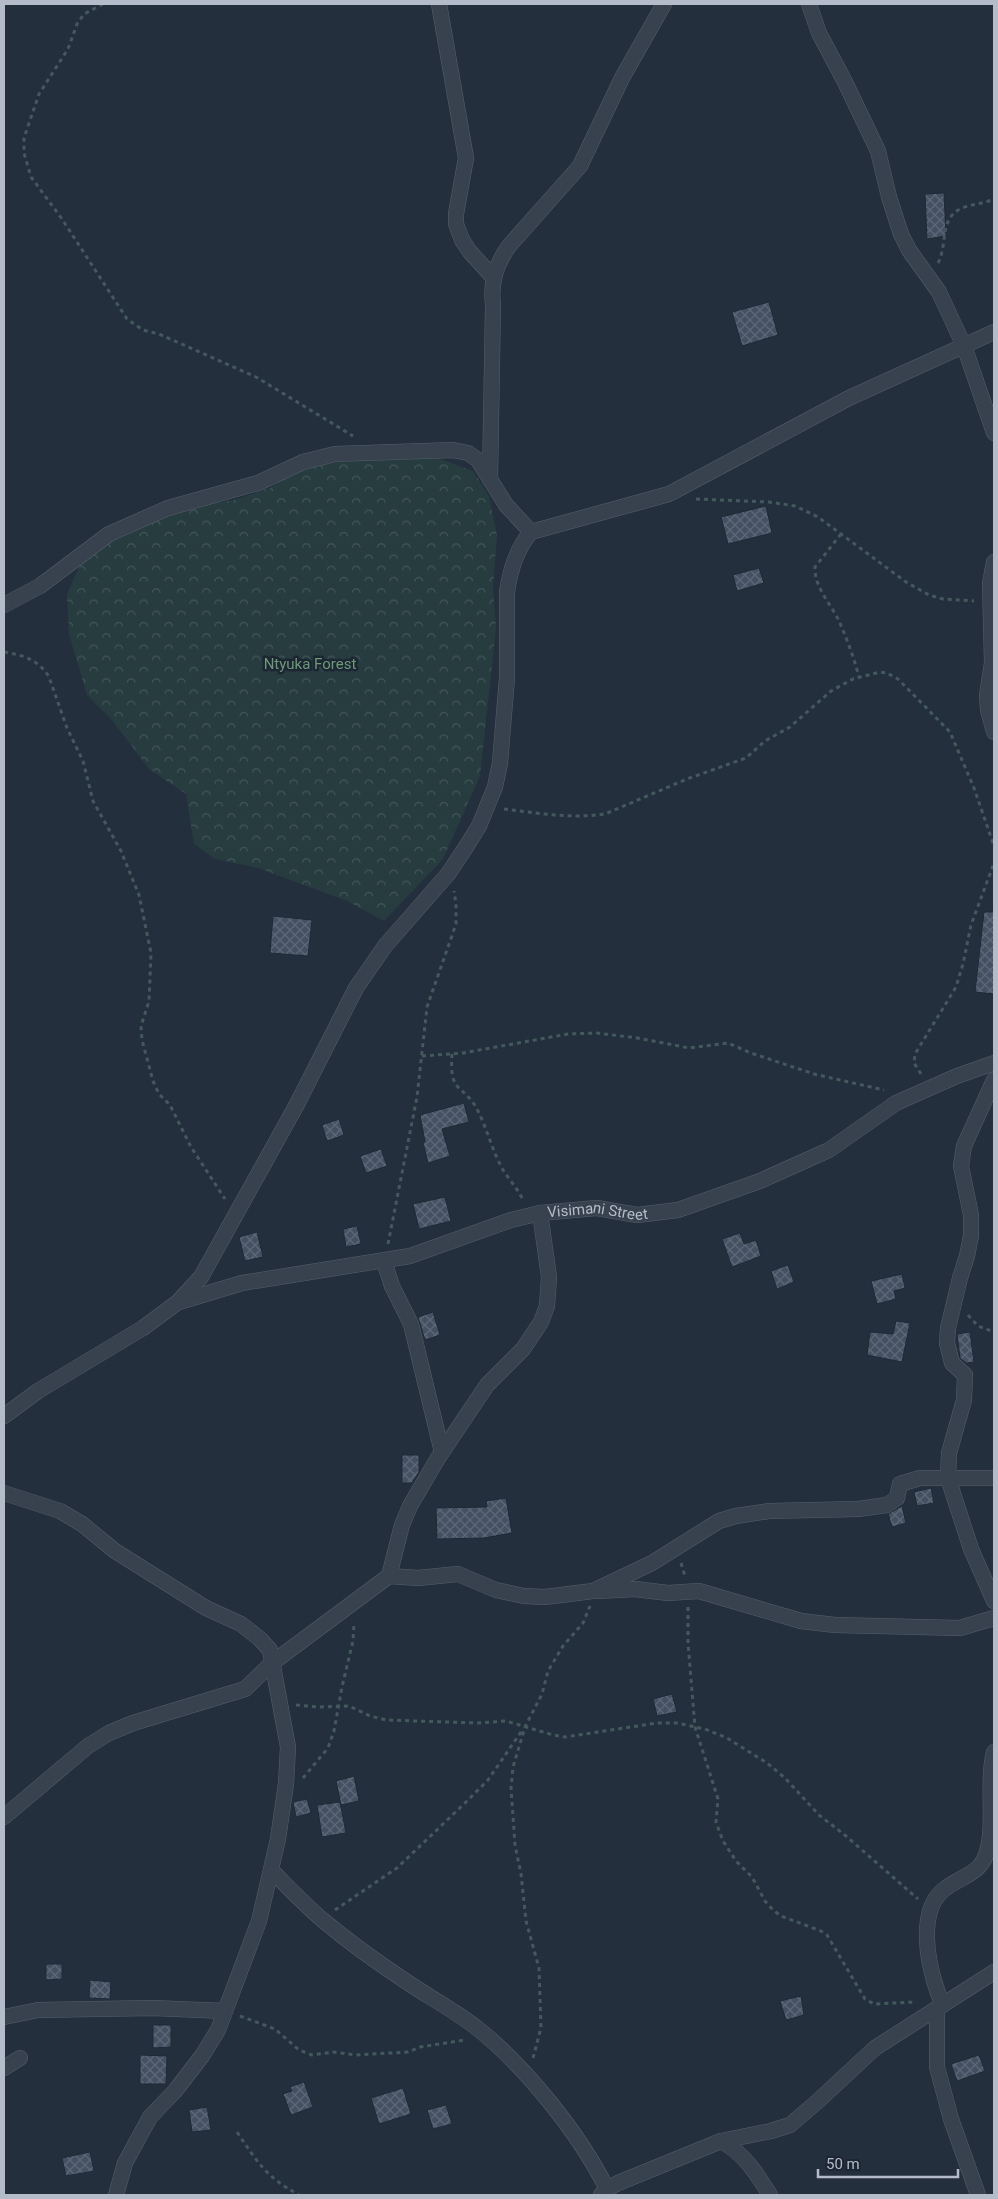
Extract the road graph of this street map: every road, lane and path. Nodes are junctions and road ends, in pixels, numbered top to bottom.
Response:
1 (104, 4) edge
2 (439, 4) edge
3 (664, 4) edge
4 (809, 4) edge
5 (994, 200) edge
6 (930, 276) junction
7 (493, 277) junction
8 (994, 332) edge
9 (964, 346) junction
10 (994, 433) edge
11 (360, 440) dead end
12 (490, 481) junction
13 (669, 494) junction
14 (530, 532) junction
15 (841, 534) junction
16 (994, 562) edge
17 (990, 601) junction
18 (4, 605) edge
19 (4, 652) edge
20 (859, 677) junction
21 (994, 732) edge
22 (487, 807) junction
23 (994, 846) edge
24 (994, 863) edge
25 (448, 874) junction
26 (452, 1054) junction
27 (422, 1056) junction
28 (994, 1063) edge
29 (994, 1080) edge
30 (934, 1086) junction
31 (911, 1096) junction
32 (535, 1214) junction
33 (234, 1215) junction
34 (384, 1261) junction
35 (956, 1293) junction
36 (178, 1302) junction
37 (994, 1332) edge
38 (4, 1416) edge
39 (442, 1452) junction
40 (948, 1478) junction
41 (994, 1478) edge
42 (4, 1494) edge
43 (678, 1548) junction
44 (389, 1576) junction
45 (688, 1591) junction
46 (593, 1592) junction
47 (994, 1596) edge
48 (355, 1600) junction
49 (994, 1618) edge
50 (272, 1663) junction
51 (278, 1700) junction
52 (339, 1705) junction
53 (525, 1727) junction
54 (695, 1727) junction
55 (994, 1752) edge
56 (286, 1784) junction
57 (4, 1817) edge
58 (272, 1872) junction
59 (930, 1909) junction
60 (324, 1921) junction
61 (994, 1972) edge
62 (940, 2005) junction
63 (225, 2011) junction
64 (4, 2017) edge
65 (486, 2036) junction
66 (20, 2058) dead end
67 (4, 2068) edge
68 (529, 2078) junction
69 (237, 2132) dead end
70 (721, 2141) junction
71 (604, 2192) edge
72 (116, 2195) edge
73 (299, 2195) edge
74 (770, 2195) edge
75 (978, 2195) edge

1 - 11 path
2 - 7 street
3 - 7 street
4 - 6 street
5 - 6 path
6 - 9 street
7 - 12 street
8 - 9 street
9 - 10 street
9 - 13 street
12 - 14 street
12 - 18 street
13 - 14 street
13 - 15 path
14 - 22 street
15 - 17 path
15 - 20 path
16 - 17 street
17 - 21 street
19 - 33 path
20 - 22 path
20 - 23 path
22 - 25 street
24 - 30 path
25 - 27 path
25 - 33 street
26 - 27 path
26 - 31 path
26 - 32 path
27 - 34 path
28 - 30 street, Visimani Street
29 - 35 street
30 - 31 street, Visimani Street
31 - 32 street, Visimani Street
32 - 34 street, Visimani Street
32 - 39 street
33 - 36 street
34 - 36 street, Visimani Street
34 - 39 street
35 - 37 path
35 - 40 street
36 - 38 street
39 - 44 street
40 - 41 street
40 - 43 street
40 - 47 street
42 - 50 street
43 - 45 path
43 - 46 street
44 - 46 street
44 - 48 street
45 - 46 street
45 - 49 street
45 - 54 path
46 - 53 path
48 - 50 street
48 - 52 path
50 - 51 street
50 - 57 street
51 - 52 path
51 - 56 street
52 - 53 path
52 - 56 path
53 - 54 path
53 - 60 path
53 - 68 path
54 - 59 path
54 - 62 path
55 - 59 street
56 - 58 street
58 - 60 street
58 - 63 street
59 - 62 street
60 - 65 street
61 - 62 street
62 - 70 street
62 - 75 street
63 - 64 street
63 - 65 path
63 - 72 street
65 - 68 street
66 - 67 street
68 - 71 street
69 - 73 path
70 - 71 street
70 - 74 street

